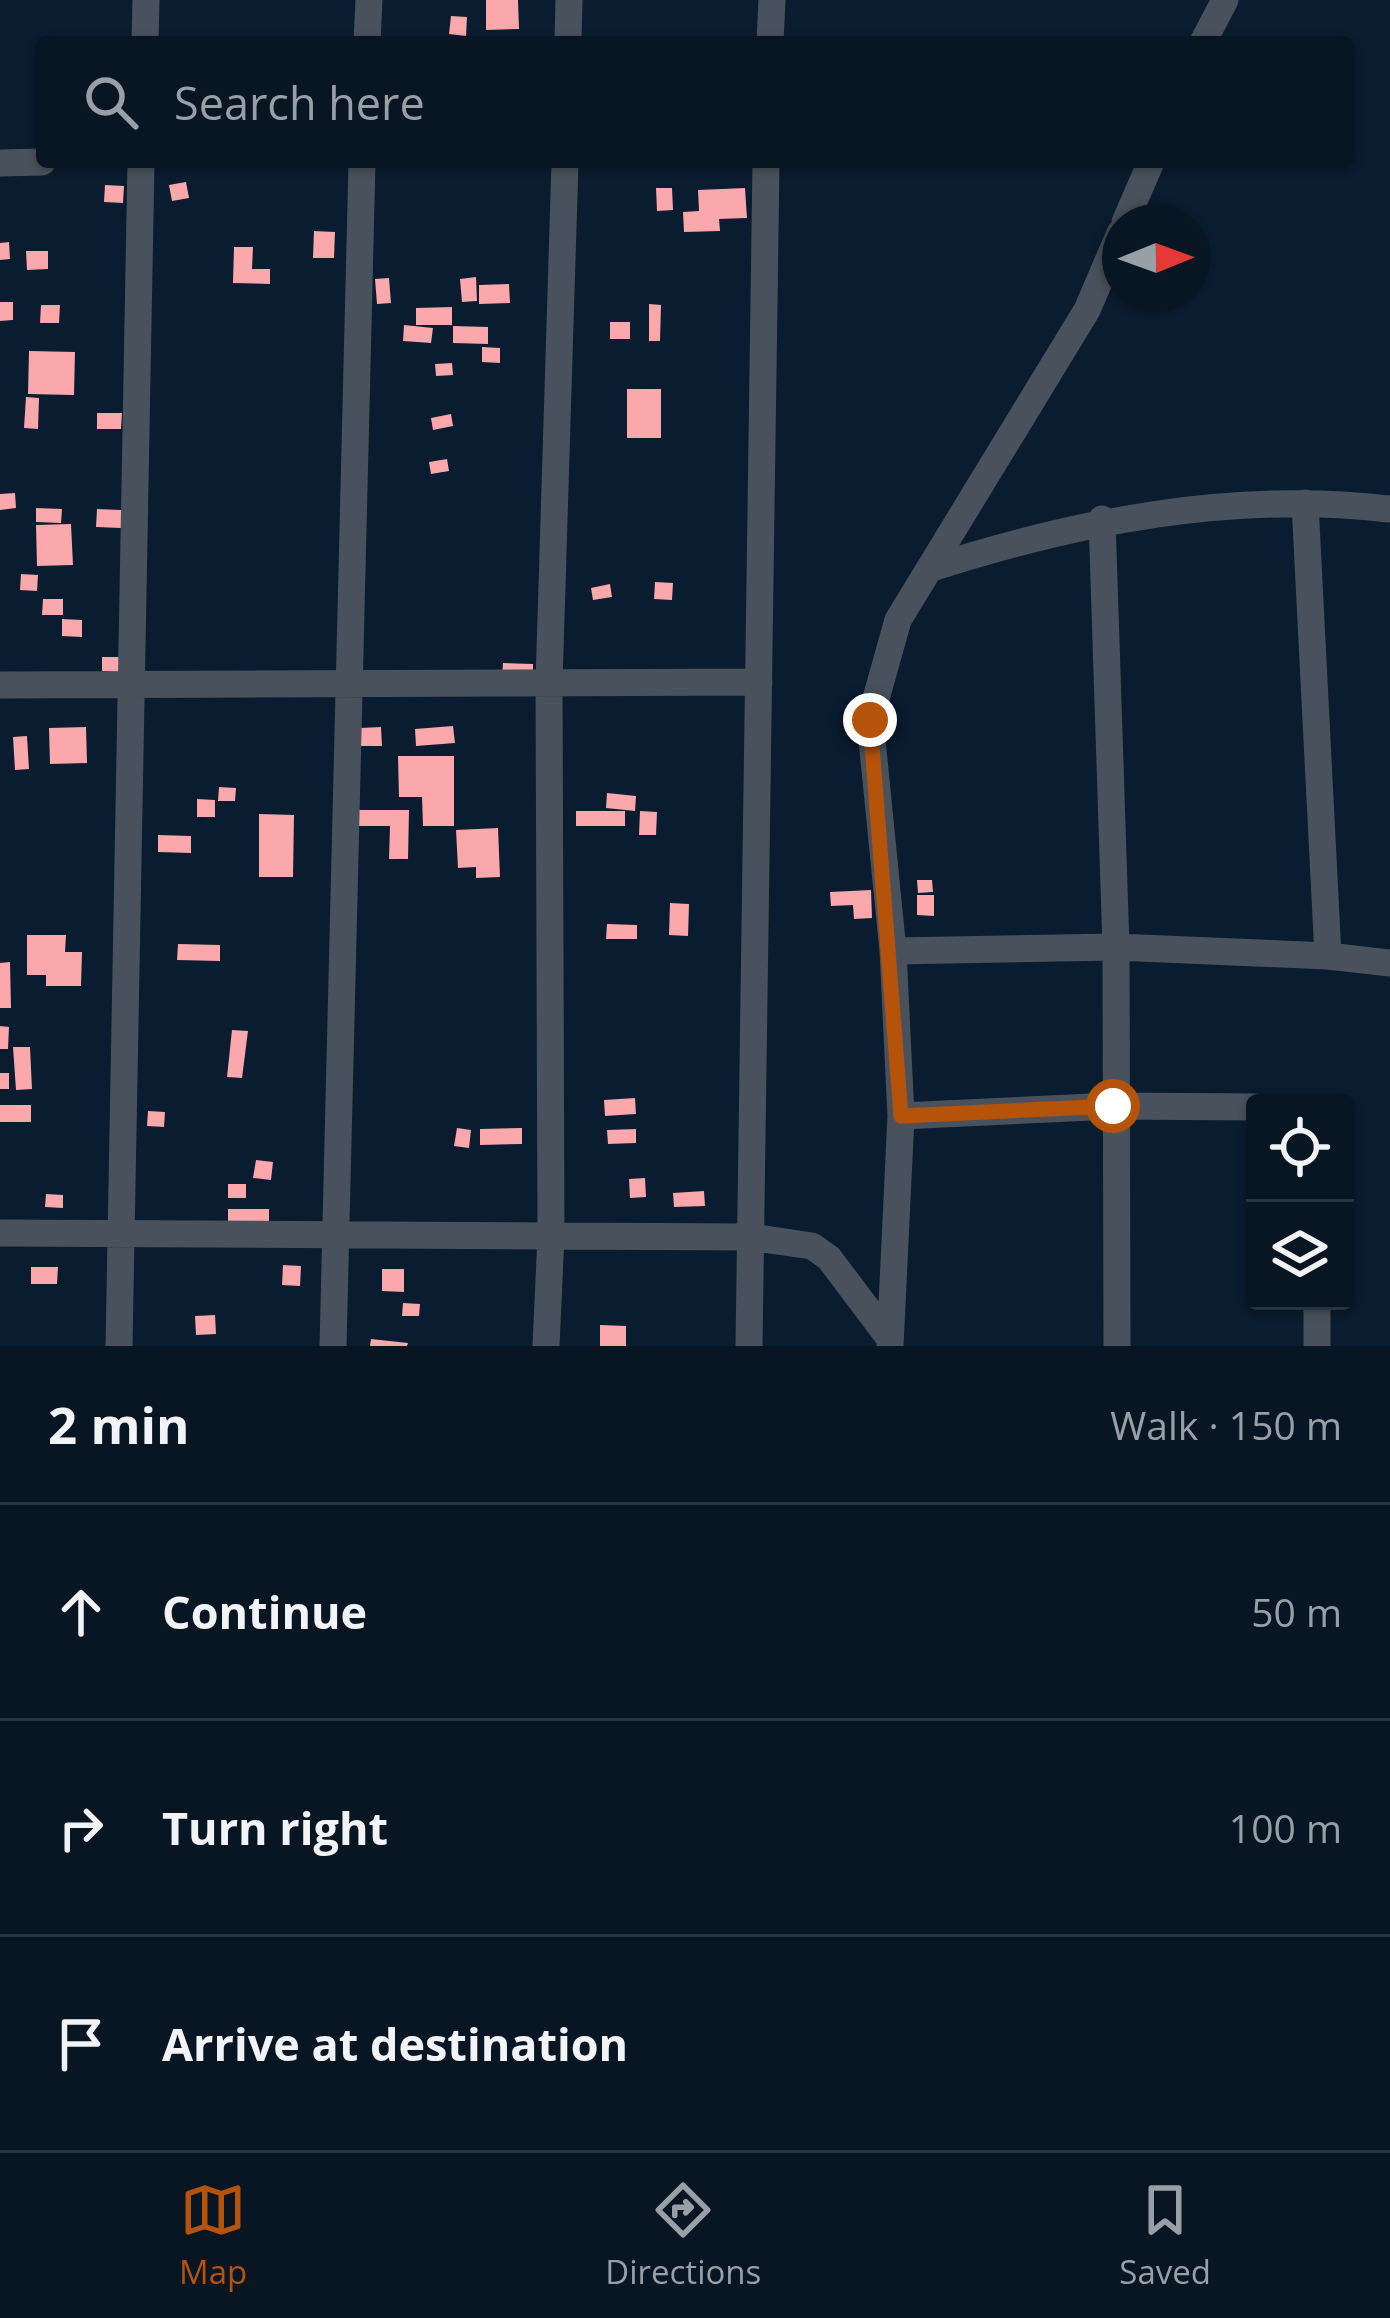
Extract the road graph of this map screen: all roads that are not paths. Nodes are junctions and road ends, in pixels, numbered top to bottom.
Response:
1 (146, 0) edge
2 (369, 0) edge
3 (569, 0) edge
4 (772, 0) edge
5 (1225, 0) edge
6 (145, 36) edge
7 (367, 36) edge
8 (568, 36) edge
9 (770, 36) edge
10 (1206, 36) edge
11 (36, 162) edge
12 (0, 163) edge
13 (141, 168) edge
14 (362, 168) edge
15 (565, 168) edge
16 (766, 168) edge
17 (1148, 168) edge
18 (1133, 204) edge
19 (1102, 275) edge
20 (1305, 503) junction
21 (1390, 509) edge
22 (1102, 519) junction
23 (929, 568) junction
24 (759, 682) junction
25 (128, 683) junction
26 (350, 683) junction
27 (549, 683) junction
28 (0, 685) edge
29 (1116, 947) junction
30 (892, 951) junction
31 (1328, 956) junction
32 (1390, 963) edge
33 (1113, 1106) junction
34 (1246, 1107) edge
35 (901, 1116) junction
36 (0, 1234) edge
37 (122, 1234) junction
38 (336, 1235) junction
39 (550, 1236) junction
40 (750, 1237) junction
41 (1317, 1310) edge
42 (890, 1343) edge
43 (119, 1346) edge
44 (333, 1346) edge
45 (546, 1346) edge
46 (749, 1346) edge
47 (1117, 1346) edge
48 (1317, 1346) edge

1 - 6 street
2 - 7 street
3 - 8 street
4 - 9 street
5 - 10 street
11 - 12 street
13 - 25 street
14 - 26 street
15 - 27 street
16 - 24 street
17 - 18 street
19 - 23 street
20 - 21 street
20 - 22 street
20 - 31 street
22 - 23 street
22 - 29 street
23 - 30 street
24 - 27 street
24 - 40 street
25 - 26 street
25 - 28 street
25 - 37 street
26 - 27 street
26 - 38 street
27 - 39 street
29 - 30 street
29 - 31 street
29 - 33 street
30 - 35 street
31 - 32 street
33 - 34 street
33 - 35 street
33 - 47 street
35 - 42 street
36 - 37 street
37 - 38 street
37 - 43 street
38 - 39 street
38 - 44 street
39 - 40 street
39 - 45 street
40 - 42 street
40 - 46 street
41 - 48 street

